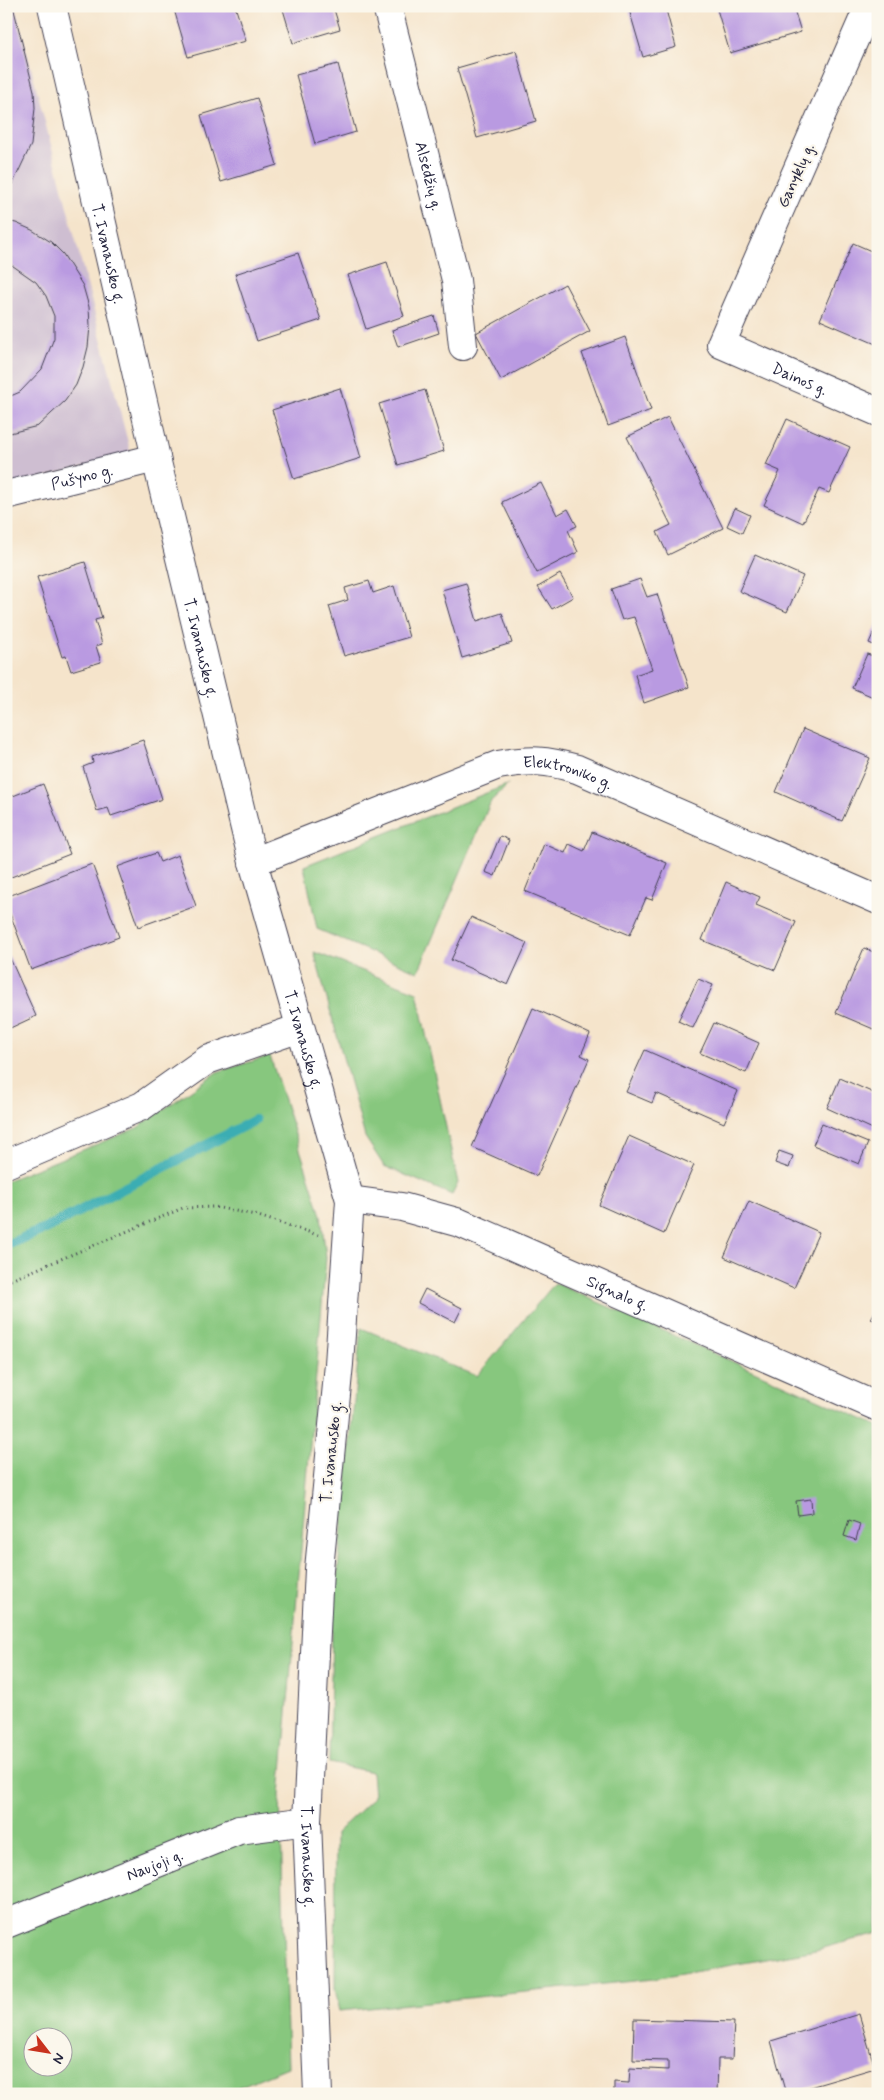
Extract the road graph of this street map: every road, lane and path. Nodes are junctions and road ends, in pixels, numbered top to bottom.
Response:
1 (52, 6) edge
2 (387, 6) edge
3 (869, 6) edge
4 (721, 344) joint
5 (463, 346) dead end
6 (878, 412) edge
7 (156, 458) junction
8 (6, 495) edge
9 (253, 862) junction
10 (878, 900) edge
11 (300, 1028) junction
12 (6, 1164) edge
13 (350, 1200) junction
14 (348, 1242) junction
15 (6, 1282) edge
16 (878, 1407) edge
17 (307, 1821) junction
18 (6, 1924) edge
19 (318, 2094) edge

1 - 7 street, T. Ivanausko g.
2 - 5 street, Alsėdžių g.
3 - 4 street, Ganyklų g.
4 - 6 street, Dainos g.
7 - 8 street, Pušyno g.
7 - 9 street, T. Ivanausko g.
9 - 10 street, Elektroniko g.
9 - 11 street, T. Ivanausko g.
11 - 12 street
11 - 13 street, T. Ivanausko g.
13 - 14 street, T. Ivanausko g.
13 - 16 street, Signalo g.
14 - 15 path
14 - 17 street, T. Ivanausko g.
17 - 18 street, Naujoji g.
17 - 19 street, T. Ivanausko g.

